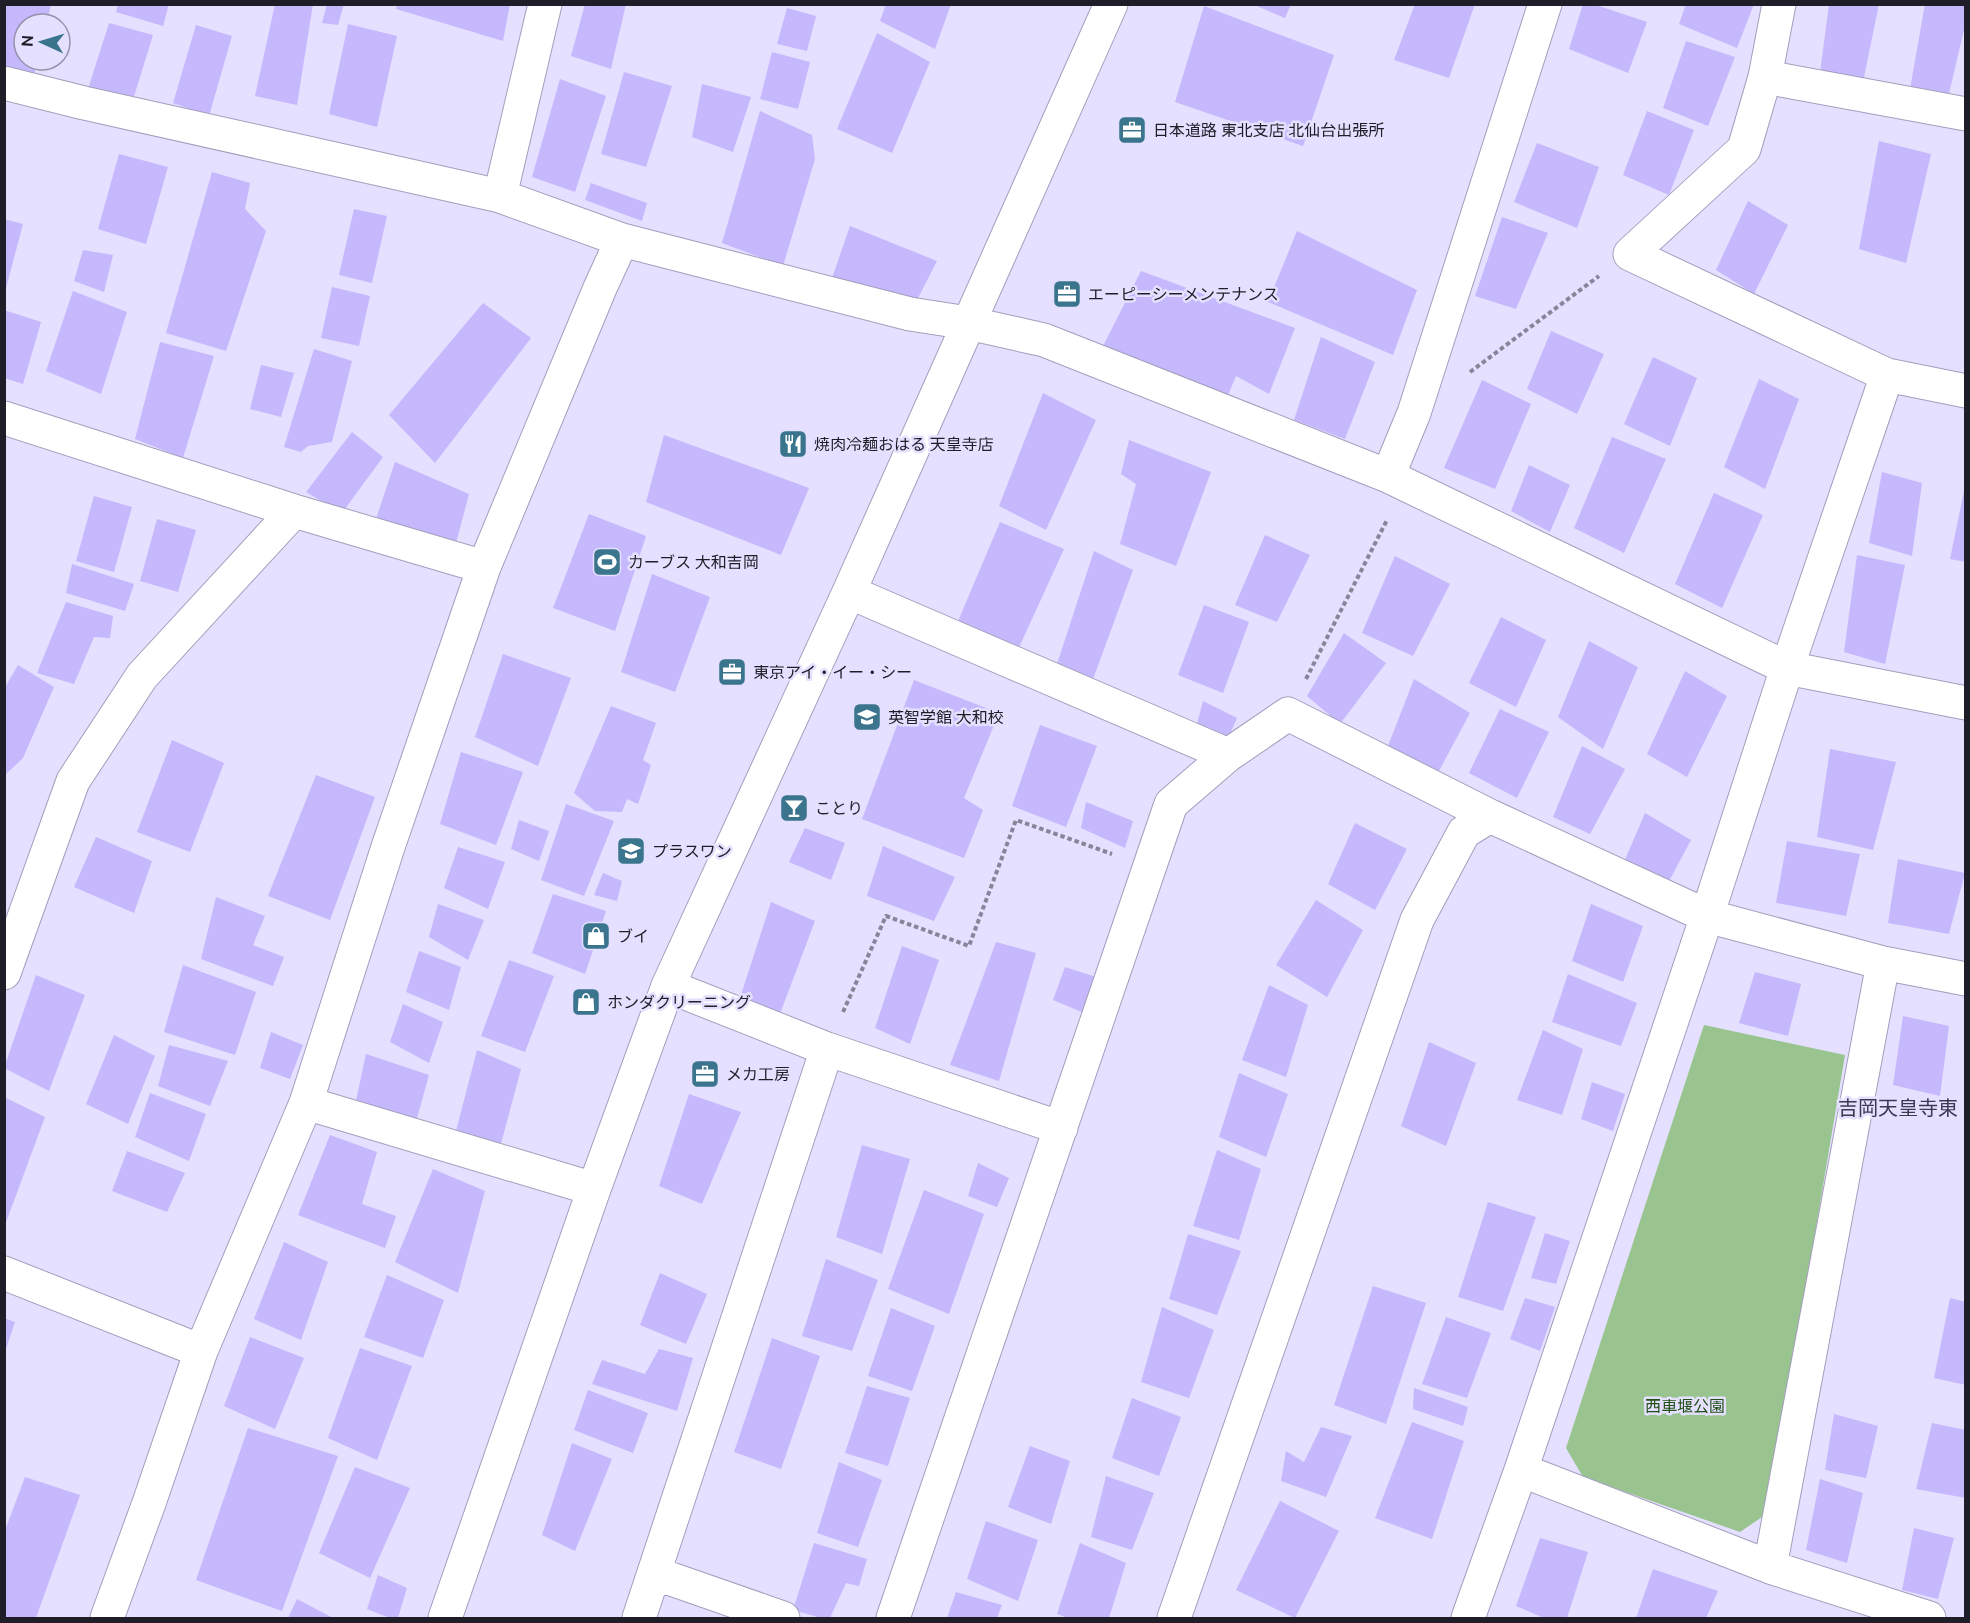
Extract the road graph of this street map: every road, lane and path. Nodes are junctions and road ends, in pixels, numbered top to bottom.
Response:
1 (544, 4) edge
2 (1111, 4) edge
3 (1545, 4) edge
4 (1779, 4) edge
5 (1765, 76) junction
6 (4, 83) edge
7 (1965, 114) edge
8 (500, 195) junction
9 (622, 240) junction
10 (1630, 254) junction
11 (968, 323) junction
12 (1887, 375) junction
13 (1965, 391) edge
14 (1414, 413) junction
15 (4, 418) edge
16 (1388, 476) junction
17 (294, 511) junction
18 (484, 567) junction
19 (849, 592) junction
20 (1786, 668) junction
21 (1965, 703) edge
22 (1287, 714) junction
23 (1228, 755) junction
24 (1490, 816) junction
25 (1149, 867) junction
26 (1707, 916) junction
27 (1883, 963) junction
28 (4, 973) edge
29 (1965, 979) edge
30 (668, 986) junction
31 (827, 1049) junction
32 (306, 1103) junction
33 (1061, 1128) junction
34 (594, 1189) junction
35 (4, 1273) edge
36 (201, 1351) junction
37 (1521, 1470) junction
38 (1770, 1567) junction
39 (654, 1573) junction
40 (107, 1618) edge
41 (445, 1618) edge
42 (639, 1618) edge
43 (783, 1618) edge
44 (893, 1618) edge
45 (1174, 1618) edge
46 (1468, 1618) edge
47 (1929, 1618) edge

1 - 8 street
2 - 11 street
3 - 14 street
4 - 5 street
5 - 7 street
5 - 10 street
6 - 8 street
8 - 9 street
9 - 11 street
9 - 18 street
10 - 12 street
10 - 14 path
11 - 16 street
11 - 19 street
12 - 13 street
12 - 20 street
14 - 16 street
15 - 17 street
16 - 20 street
16 - 22 path
17 - 18 street
17 - 28 street
18 - 32 street
19 - 23 street
19 - 30 street
20 - 21 street
20 - 26 street
22 - 23 street
22 - 24 street
23 - 25 street
24 - 26 street
24 - 45 street
25 - 31 path
25 - 33 street
26 - 27 street
26 - 37 street
27 - 29 street
27 - 38 street
30 - 31 street
30 - 34 street
31 - 33 street
31 - 39 street
32 - 34 street
32 - 36 street
33 - 44 street
34 - 41 street
35 - 36 street
36 - 40 street
37 - 38 street
37 - 46 street
38 - 47 street
39 - 42 street
39 - 43 street

